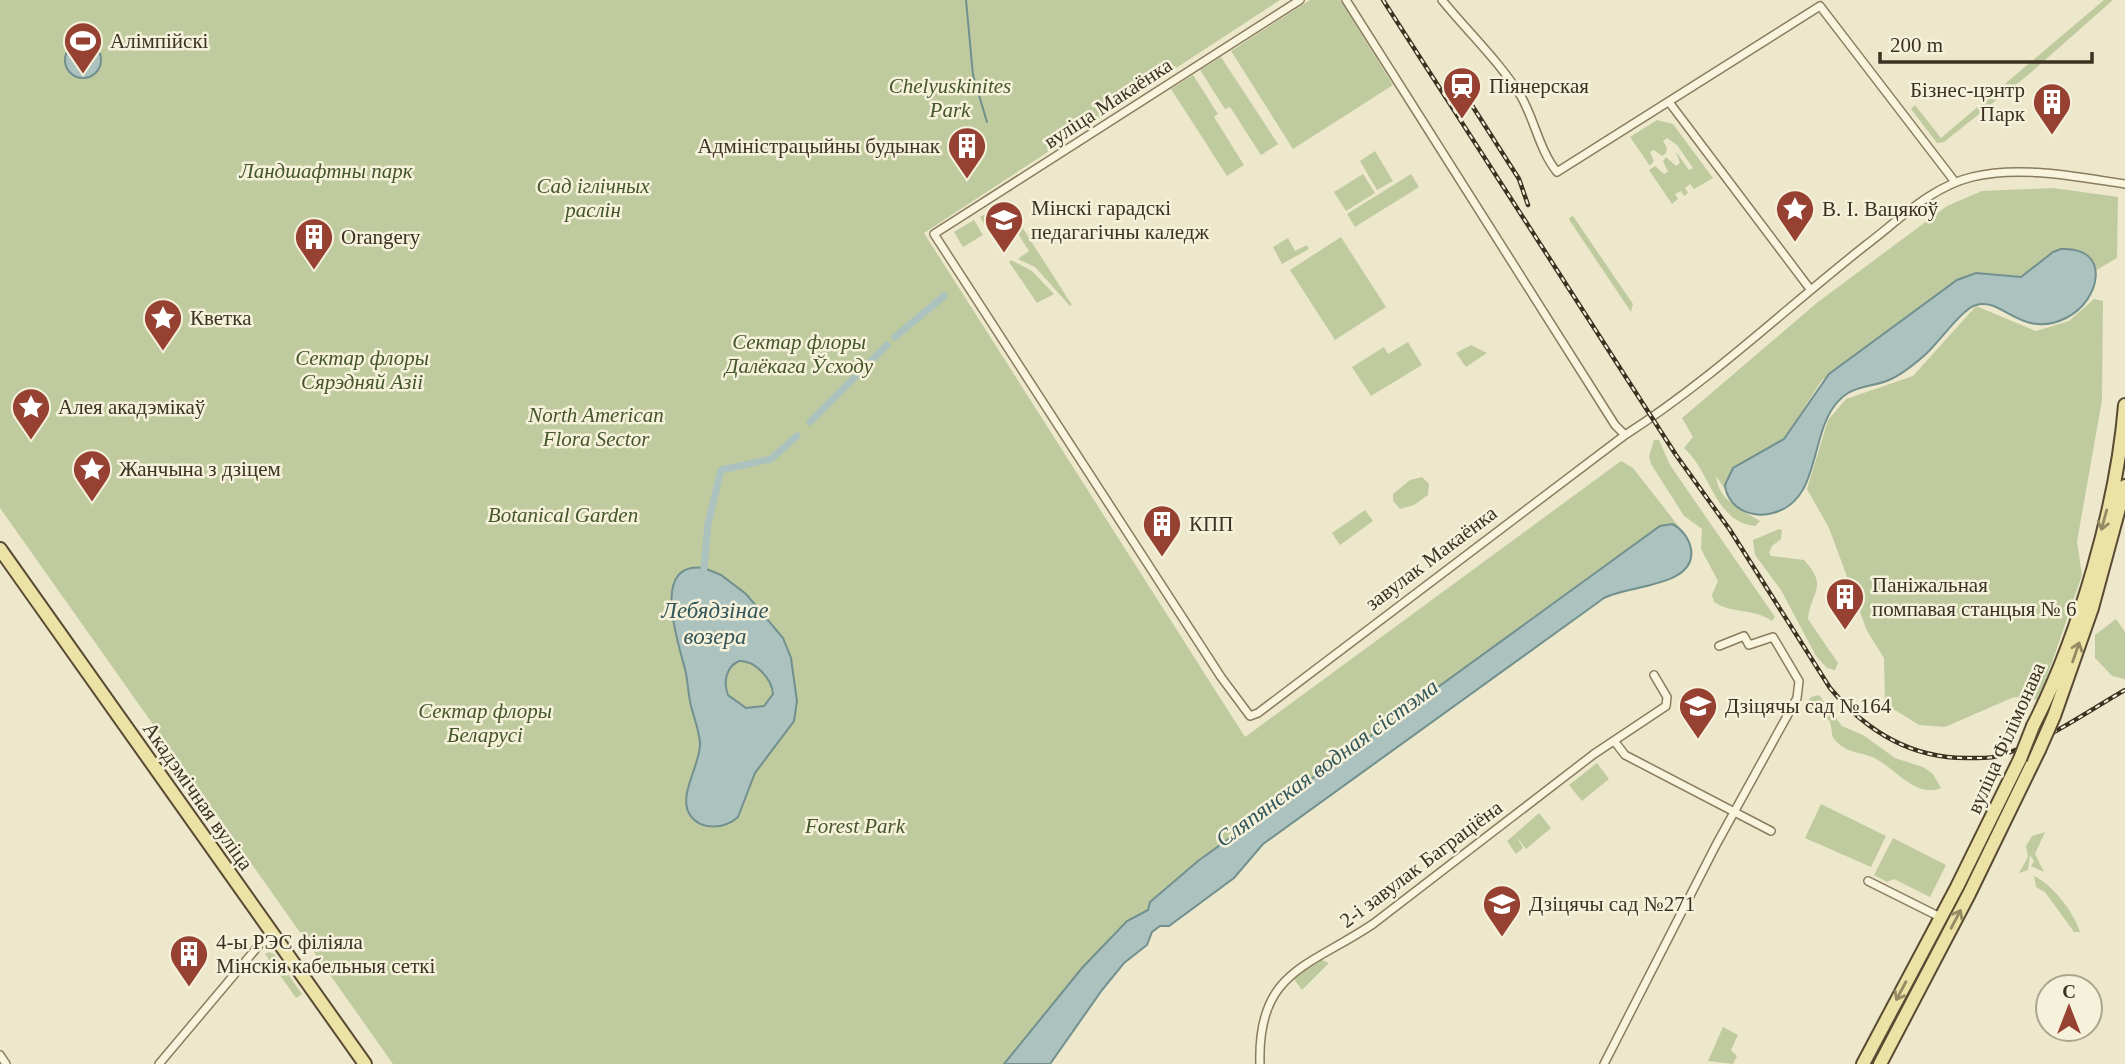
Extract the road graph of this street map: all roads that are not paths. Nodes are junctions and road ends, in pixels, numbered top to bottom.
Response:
1 (1300, 0) edge
2 (1346, 0) edge
3 (1442, 0) edge
4 (1669, 102) junction
5 (1955, 182) junction
6 (2125, 184) edge
7 (934, 234) joint
8 (1810, 289) junction
9 (2125, 405) edge
10 (1625, 435) junction
11 (2125, 486) edge
12 (0, 549) edge
13 (1718, 646) dead end
14 (1654, 675) dead end
15 (1615, 743) junction
16 (1734, 812) junction
17 (1771, 831) dead end
18 (1868, 881) dead end
19 (1957, 887) junction
20 (1969, 894) junction
21 (1940, 917) junction
22 (272, 934) junction
23 (0, 1055) edge
24 (6, 1064) edge
25 (159, 1064) edge
26 (365, 1064) edge
27 (1260, 1064) edge
28 (1604, 1064) edge
29 (1863, 1064) edge
30 (1880, 1064) edge

1 - 7 street, вуліца Макаёнка
2 - 10 street
3 - 4 street
4 - 5 street
4 - 8 street
5 - 6 street, завулак Макаёнка
5 - 8 street, завулак Макаёнка
7 - 10 street, завулак Макаёнка
8 - 10 street, завулак Макаёнка
9 -> 19 main road, вуліца Філімонава, bridge
20 -> 11 main road, вуліца Філімонава, bridge
12 - 22 main road, Акадэмічная вуліца
13 - 16 street
14 - 15 street, 2-і завулак Баграціёна
15 - 16 street
15 - 27 street, 2-і завулак Баграціёна
16 - 17 street
16 - 28 street
18 - 21 street
19 - 20 main road
19 - 21 main road, вуліца Філімонава
30 -> 20 main road, вуліца Філімонава
21 -> 29 main road, вуліца Філімонава
22 - 25 street
22 - 26 main road, Акадэмічная вуліца
23 - 24 street

